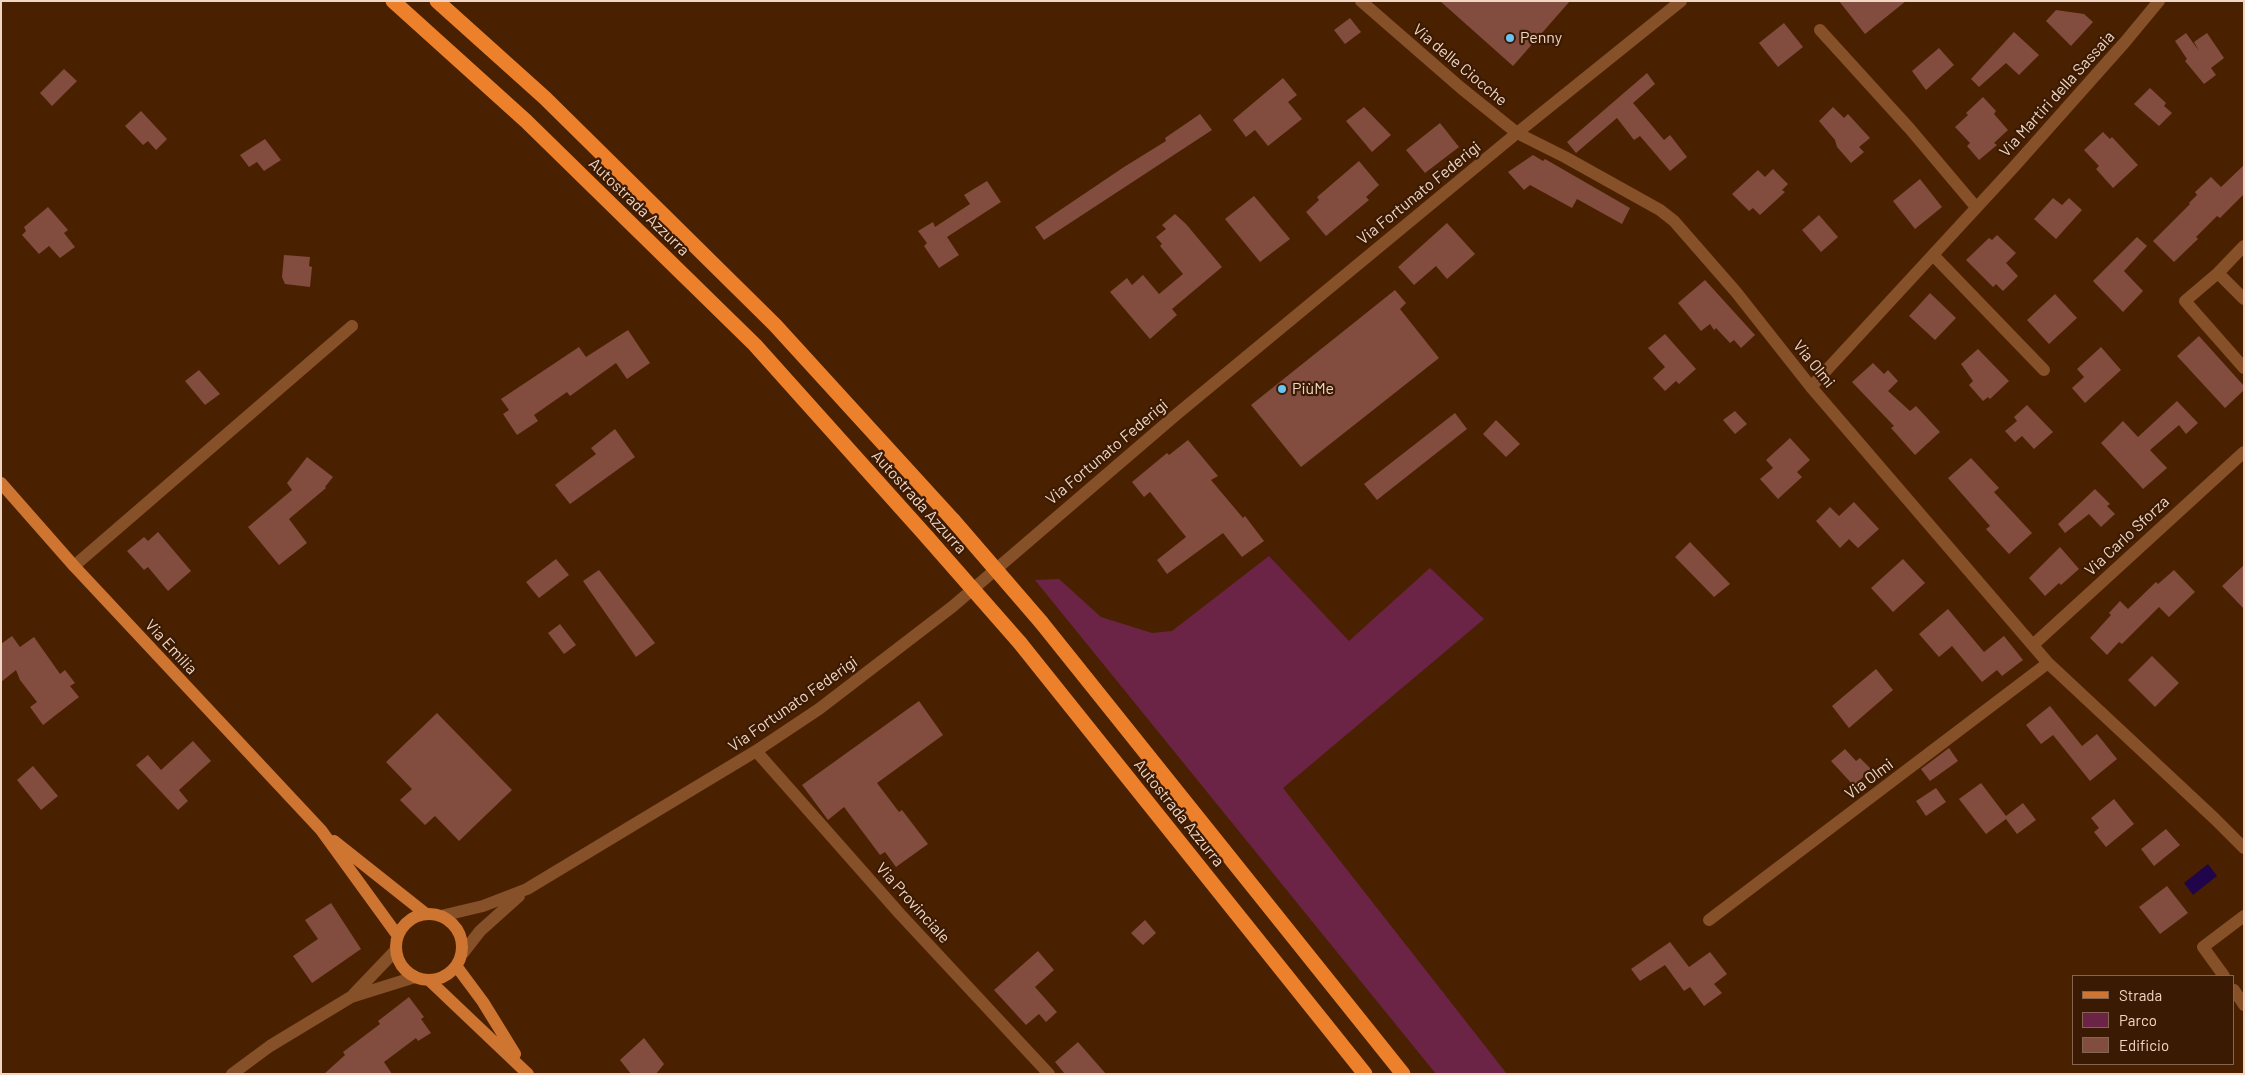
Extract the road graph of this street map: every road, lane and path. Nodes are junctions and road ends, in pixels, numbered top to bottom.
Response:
1 (393, 1) edge
2 (437, 1) edge
3 (1361, 1) edge
4 (1681, 1) edge
5 (2159, 1) edge
6 (1820, 30) dead end
7 (1517, 133) junction
8 (1975, 206) junction
9 (2244, 246) edge
10 (1933, 255) junction
11 (2218, 273) junction
12 (2244, 299) edge
13 (352, 326) dead end
14 (2244, 368) edge
15 (2044, 370) dead end
16 (1811, 387) junction
17 (2244, 452) edge
18 (1, 483) edge
19 (74, 566) junction
20 (2034, 644) junction
21 (2048, 663) junction
22 (756, 751) junction
23 (320, 830) junction
24 (2244, 848) edge
25 (527, 889) junction
26 (426, 914) junction
27 (441, 916) junction
28 (2244, 916) edge
29 (1709, 920) dead end
30 (398, 936) junction
31 (396, 950) junction
32 (463, 953) junction
33 (457, 967) junction
34 (2223, 975) edge
35 (415, 978) junction
36 (430, 981) junction
37 (2235, 991) edge
38 (351, 997) junction
39 (2244, 1004) edge
40 (526, 1072) edge
41 (232, 1074) edge
42 (1049, 1074) edge
43 (1365, 1074) edge
44 (1403, 1074) edge

1 - 43 highway, Autostrada Azzurra, bridge
2 - 44 highway, Autostrada Azzurra, bridge
3 - 7 street, Via delle Ciocche
4 - 7 street, Via Fortunato Federigi
5 - 8 street, Via Martiri della Sassaia
6 - 8 street
7 - 16 street, Via Olmi
7 - 22 street, Via Fortunato Federigi
8 - 10 street, Via Martiri della Sassaia
9 - 11 street
10 - 15 street
10 - 16 street, Via Martiri della Sassaia
11 - 12 street
11 - 14 street
13 - 19 street
16 - 20 street, Via Olmi
17 - 20 street, Via Carlo Sforza
18 - 19 main road, Via Emilia
19 - 23 main road, Via Emilia
20 - 21 street, Via Olmi
21 - 24 street, Via Olmi
21 - 29 street, Via Olmi
22 - 25 street, Via Fortunato Federigi
22 - 42 street, Via Provinciale
23 - 26 main road, Via Emilia
23 - 30 main road, Via Emilia
25 - 27 street, Via Fortunato Federigi
25 - 32 street, Via Fortunato Federigi
26 - 27 main road
26 - 30 main road
27 - 32 main road
28 - 34 street
30 - 31 main road
31 - 35 main road
31 - 38 street
32 - 33 main road
33 - 36 main road
33 - 40 main road
35 - 36 main road
35 - 38 street
36 - 40 main road
37 - 39 street
38 - 41 street

